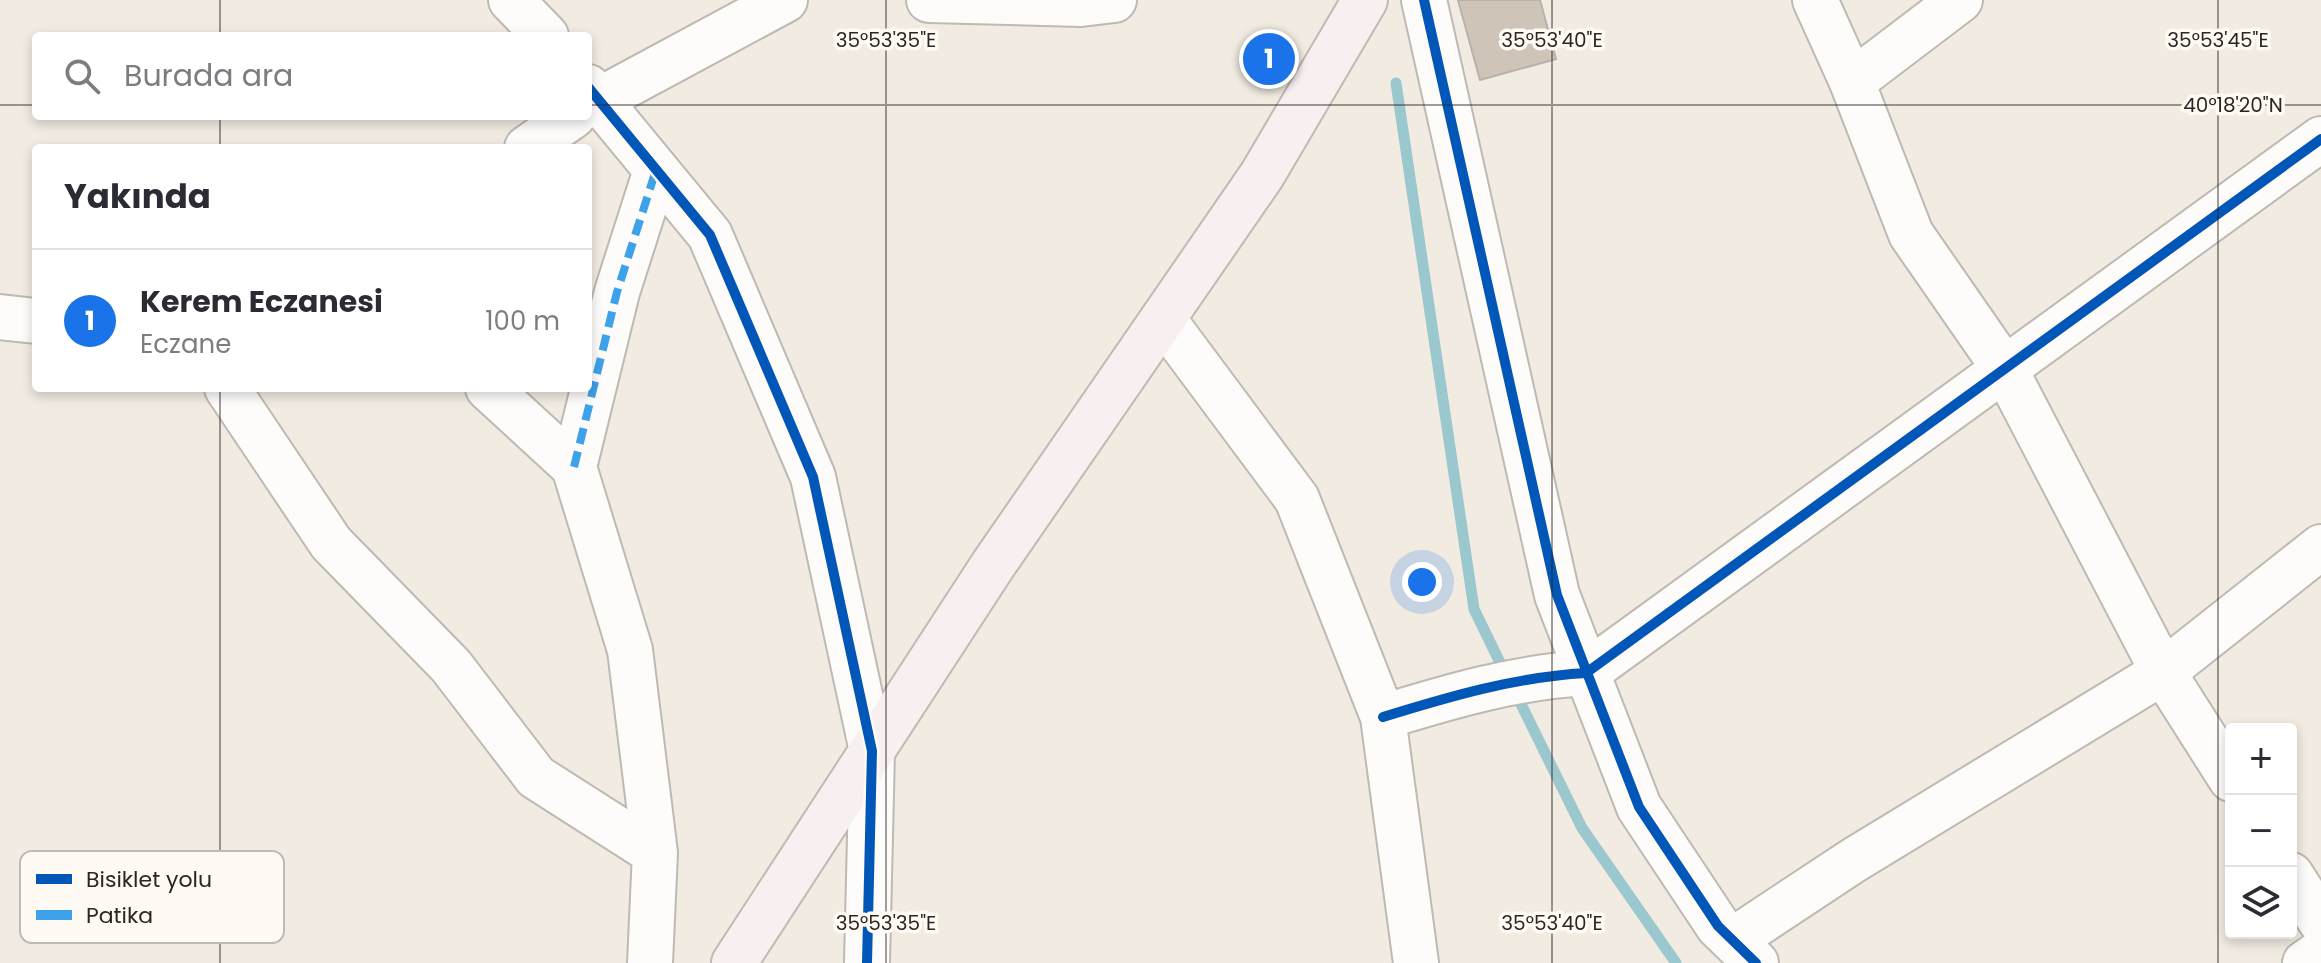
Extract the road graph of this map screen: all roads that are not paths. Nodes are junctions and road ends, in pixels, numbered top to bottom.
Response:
1 (511, 0) edge
2 (785, 0) edge
3 (929, 0) edge
4 (1114, 0) edge
5 (1365, 0) edge
6 (1424, 0) edge
7 (1815, 0) edge
8 (1960, 0) edge
9 (542, 32) edge
10 (1852, 82) junction
11 (592, 99) edge
12 (592, 107) edge
13 (564, 120) edge
14 (2321, 139) edge
15 (532, 144) edge
16 (656, 170) junction
17 (0, 317) edge
18 (1163, 319) junction
19 (32, 321) edge
20 (2006, 371) junction
21 (230, 392) edge
22 (492, 392) edge
23 (574, 467) junction
24 (2321, 547) edge
25 (2163, 672) junction
26 (1566, 674) junction
27 (1383, 717) junction
28 (872, 751) junction
29 (2225, 770) edge
30 (655, 853) junction
31 (2297, 884) edge
32 (2321, 922) edge
33 (1744, 952) edge
34 (2321, 952) edge
35 (650, 963) edge
36 (734, 963) edge
37 (867, 963) edge
38 (1416, 963) edge
39 (2305, 963) edge

1 - 9 street
2 - 11 street
3 - 4 street
5 - 18 main road
6 - 26 street
7 - 10 street
8 - 10 street
10 - 20 street
12 - 16 street
13 - 15 street
14 - 20 street
16 - 23 street
16 - 28 street
17 - 19 street
18 - 27 street
18 - 28 main road
20 - 25 street
20 - 26 street
21 - 30 street
22 - 23 street
23 - 30 street
24 - 25 street
25 - 29 street
25 - 33 street
26 - 27 street
26 - 33 street
27 - 38 street
28 - 36 main road
28 - 37 street
30 - 35 street
31 - 32 street
34 - 39 street

